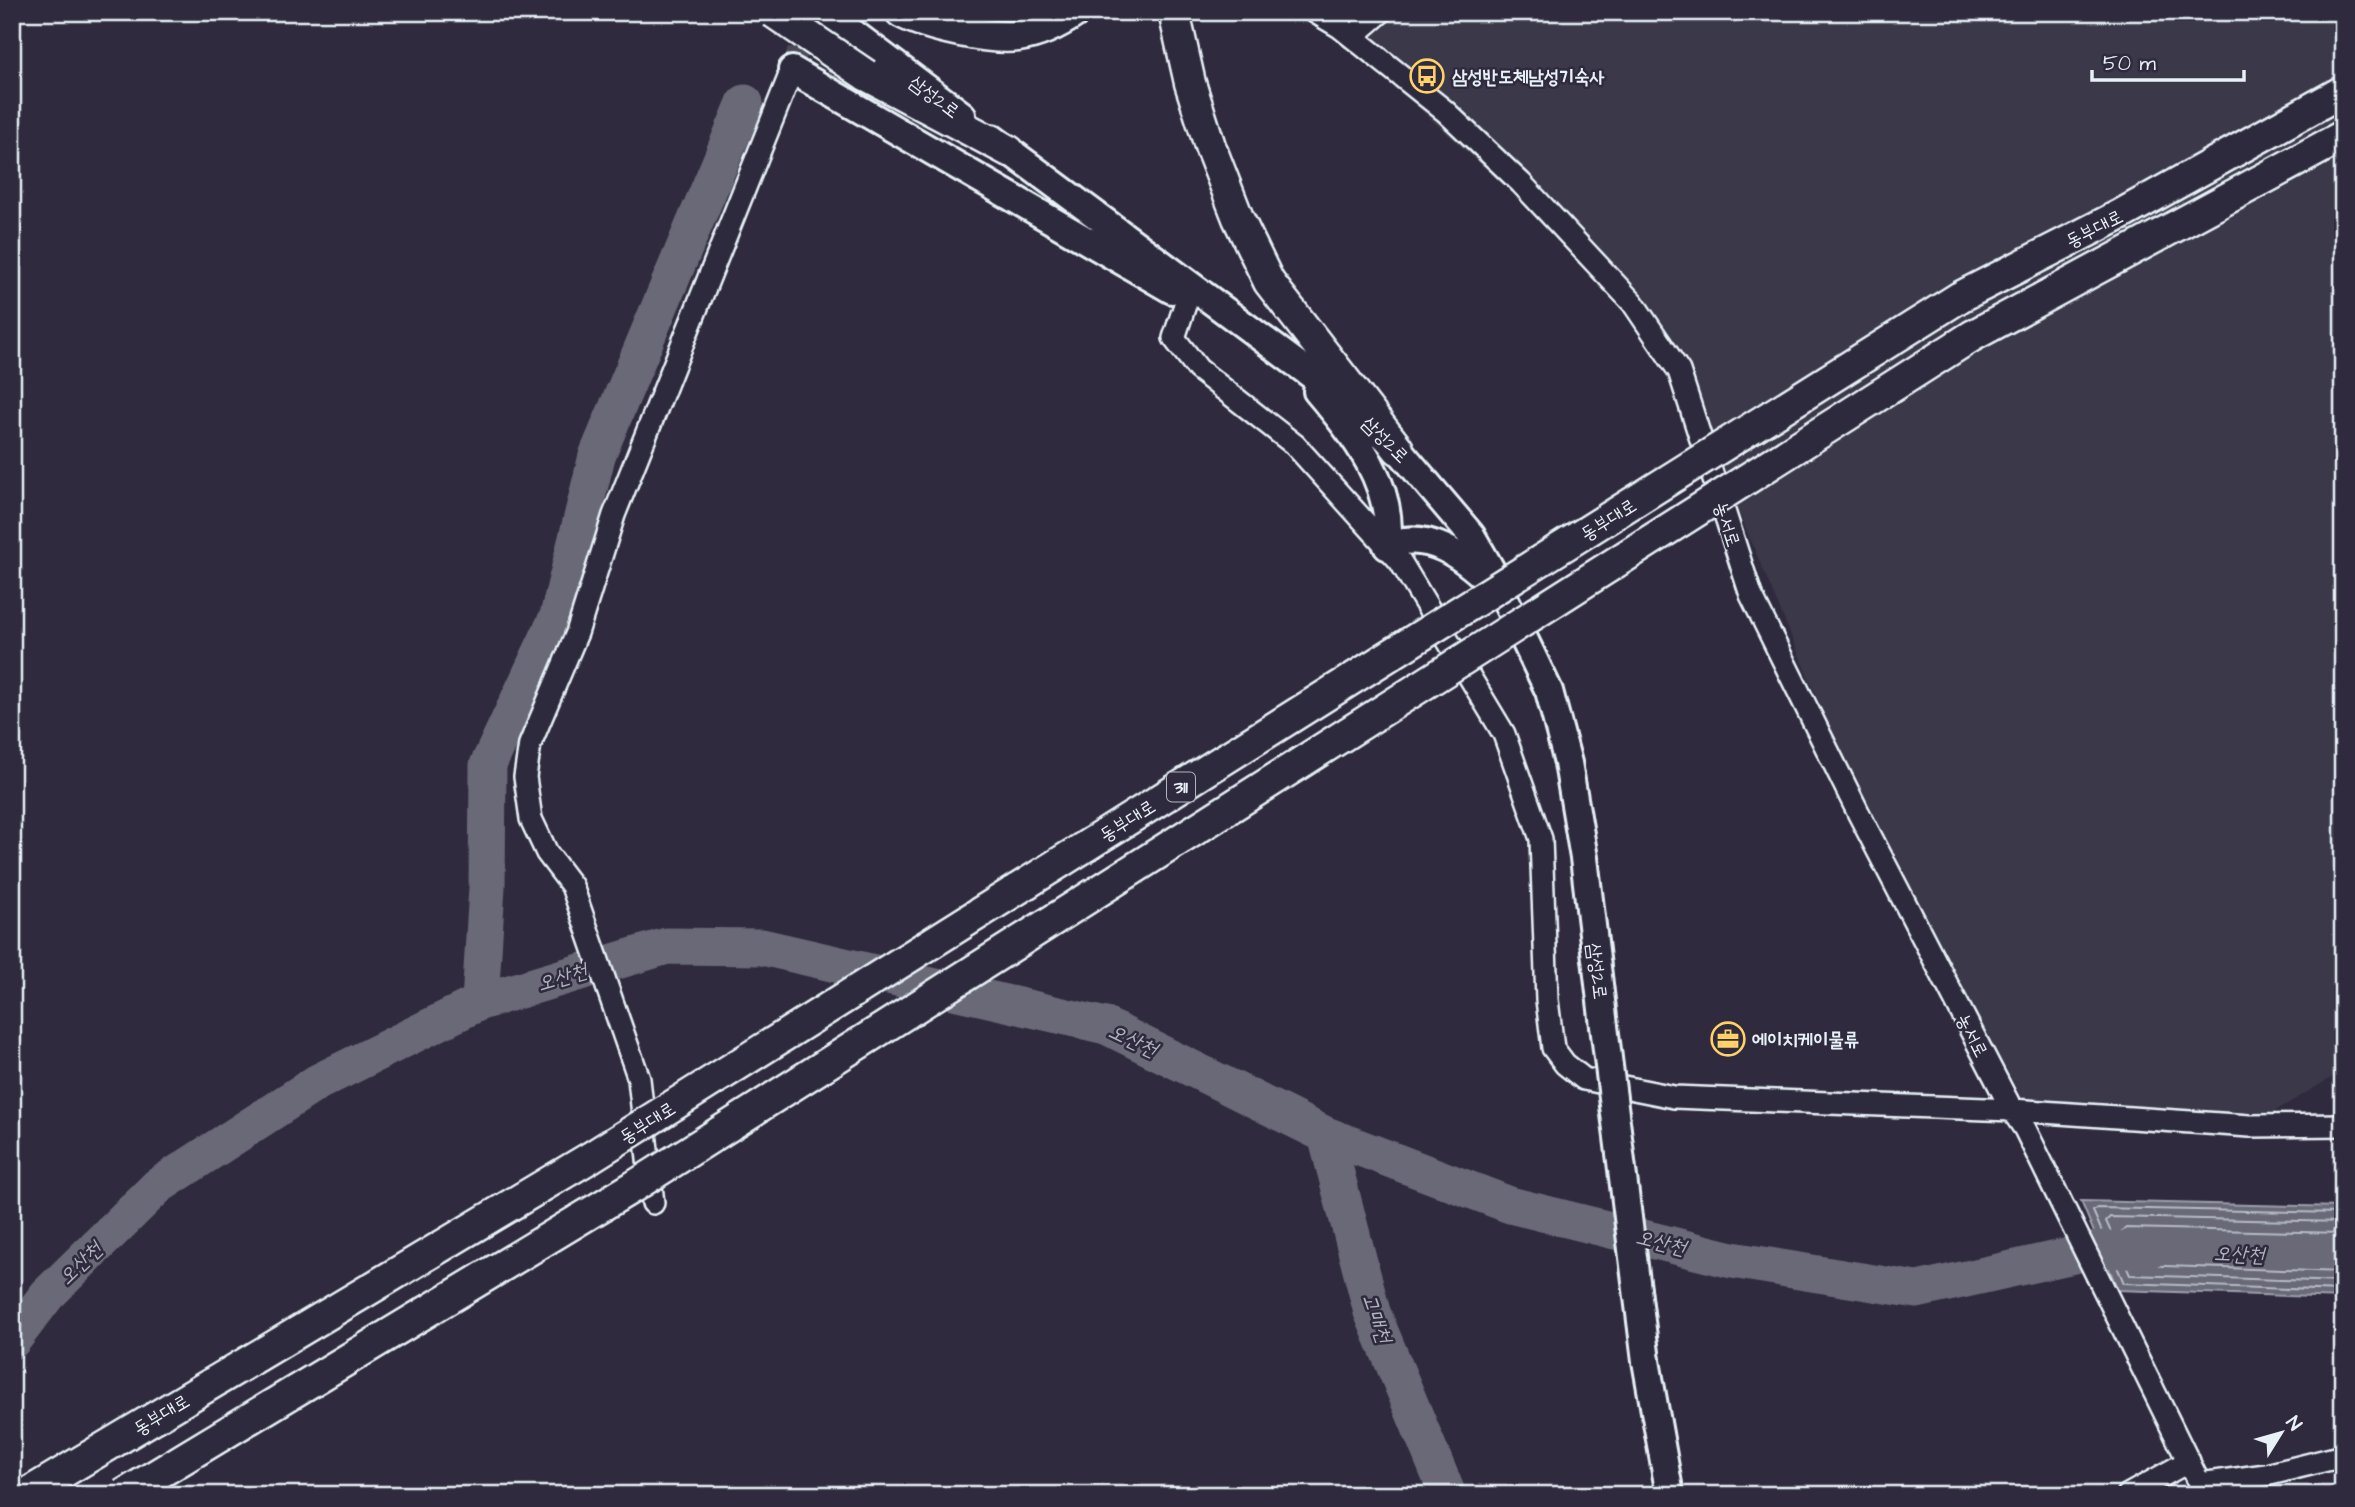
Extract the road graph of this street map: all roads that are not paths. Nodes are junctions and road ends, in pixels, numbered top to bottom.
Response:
1 (773, 12) edge
2 (825, 12) edge
3 (901, 12) edge
4 (1075, 12) edge
5 (1315, 12) edge
6 (1381, 12) edge
7 (1177, 18) edge
8 (1352, 37) junction
9 (870, 63) junction
10 (792, 70) joint
11 (2343, 90) edge
12 (2343, 136) edge
13 (1009, 151) joint
14 (1187, 299) junction
15 (1287, 357) junction
16 (1398, 449) junction
17 (1387, 546) junction
18 (1503, 595) junction
19 (2012, 1110) junction
20 (2343, 1125) edge
21 (653, 1203) dead end
22 (2343, 1456) edge
23 (2189, 1461) junction
24 (2203, 1489) edge
25 (25, 1495) edge
26 (123, 1495) edge
27 (1671, 1495) edge
28 (2128, 1495) edge

1 - 9 highway, bridge
2 - 9 main road
3 - 4 highway
5 - 8 street, 농서로
6 - 8 street
7 - 16 highway
8 - 19 street, 농서로
9 - 13 highway
10 - 14 main road
10 - 21 street
11 - 25 highway, 동부대로 / 311, bridge
12 - 26 highway, 동부대로 / 311, bridge
13 - 15 main road, 삼성2로
14 - 15 main road
14 - 17 street
15 - 16 main road, 삼성2로
15 - 17 main road
16 - 18 main road, 삼성2로
17 - 18 main road
17 - 19 street
18 - 27 main road, 삼성2로, bridge
19 - 20 street
19 - 23 street, 농서로
22 - 24 street
23 - 24 street
23 - 28 street

